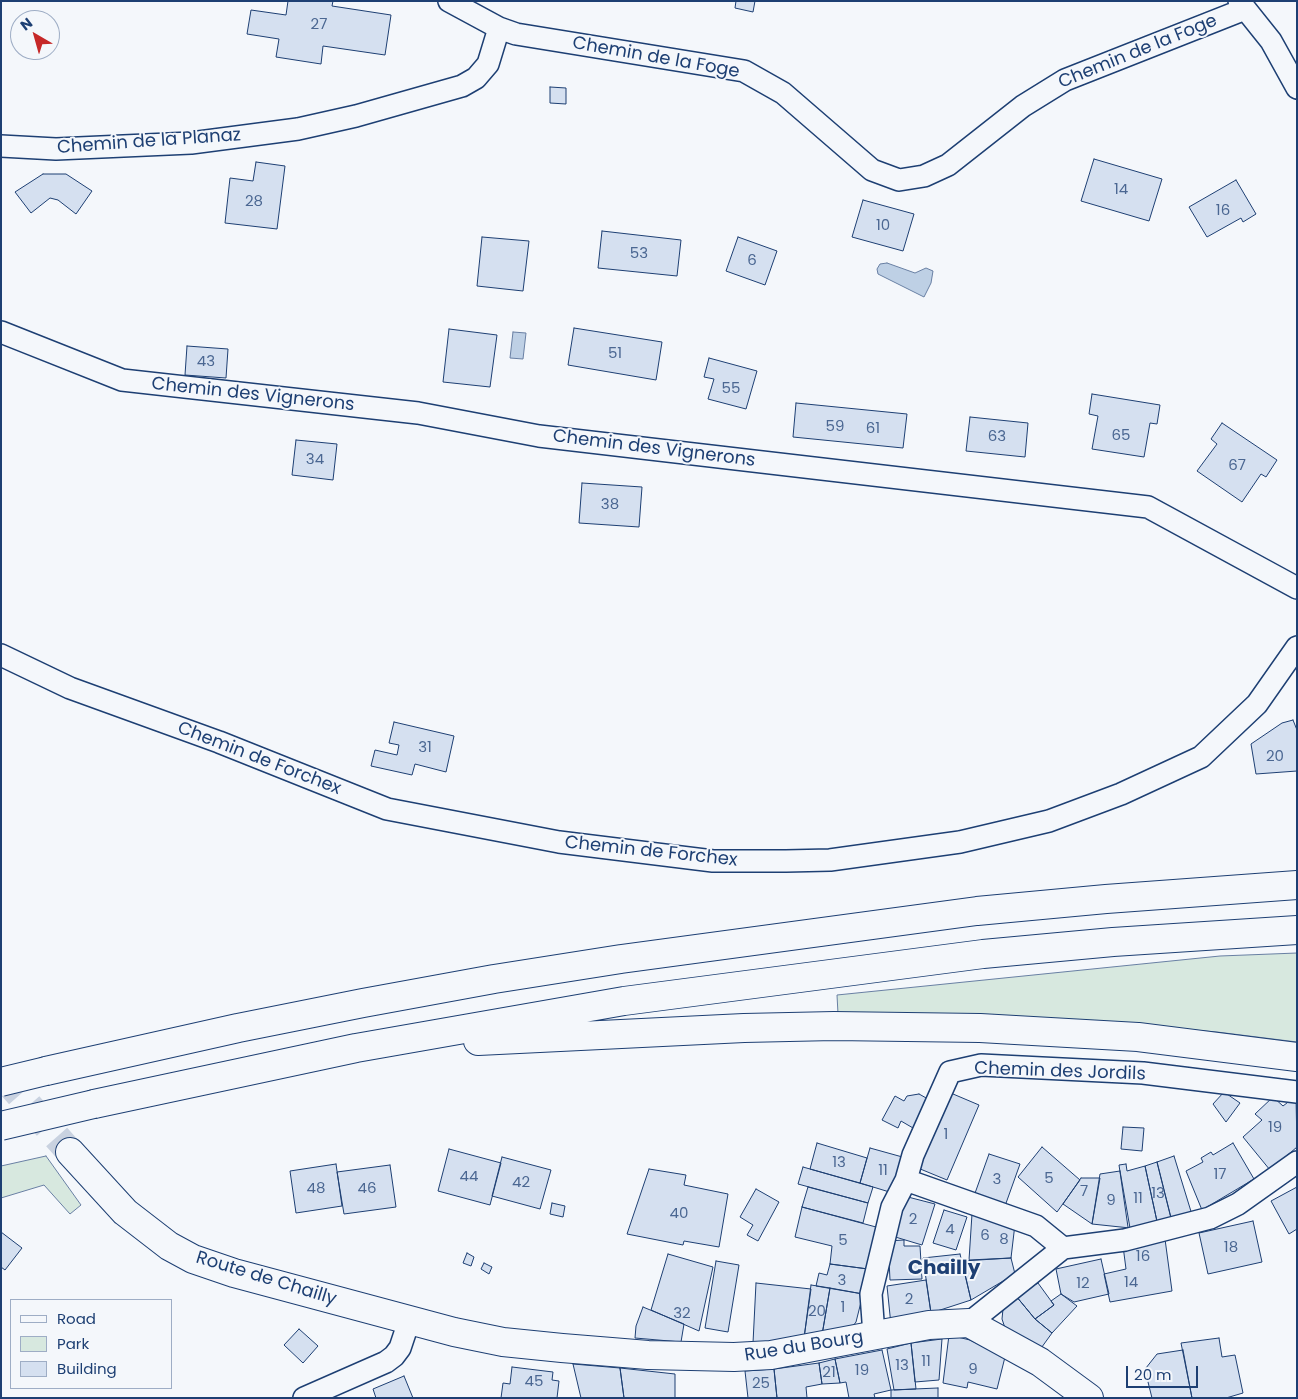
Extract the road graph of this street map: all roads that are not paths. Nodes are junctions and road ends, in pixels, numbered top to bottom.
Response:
1 (449, 1) edge
2 (1242, 5) edge
3 (499, 28) junction
4 (1297, 88) edge
5 (1, 146) edge
6 (1, 332) edge
7 (1297, 588) edge
8 (1297, 647) edge
9 (1, 655) edge
10 (1297, 885) edge
11 (1297, 930) edge
12 (356, 1048) junction
13 (1297, 1056) edge
14 (1, 1082) edge
15 (1297, 1092) edge
16 (1, 1126) edge
17 (70, 1152) tunnel mouth
18 (1297, 1162) edge
19 (906, 1180) junction
20 (1063, 1248) junction
21 (409, 1320) junction
22 (969, 1323) junction
23 (874, 1335) junction
24 (304, 1398) edge
25 (1089, 1398) edge

1 - 3 street
2 - 3 street, Chemin de la Foge
2 - 4 street
3 - 5 street, Chemin de la Planaz
6 - 7 street, Chemin des Vignerons
8 - 9 street, Chemin de Forchex
10 - 14 main road, bridge
11 - 12 main road
12 - 13 main road
12 - 16 main road, bridge
15 - 19 street, Chemin des Jordils
17 - 21 main road, Route de Chailly
18 - 20 street
19 - 20 street
19 - 23 street, Chemin des Jordils
20 - 22 street
21 - 23 main road, Rue du Bourg
21 - 24 street
22 - 23 main road, Rue du Bourg
22 - 25 main road

